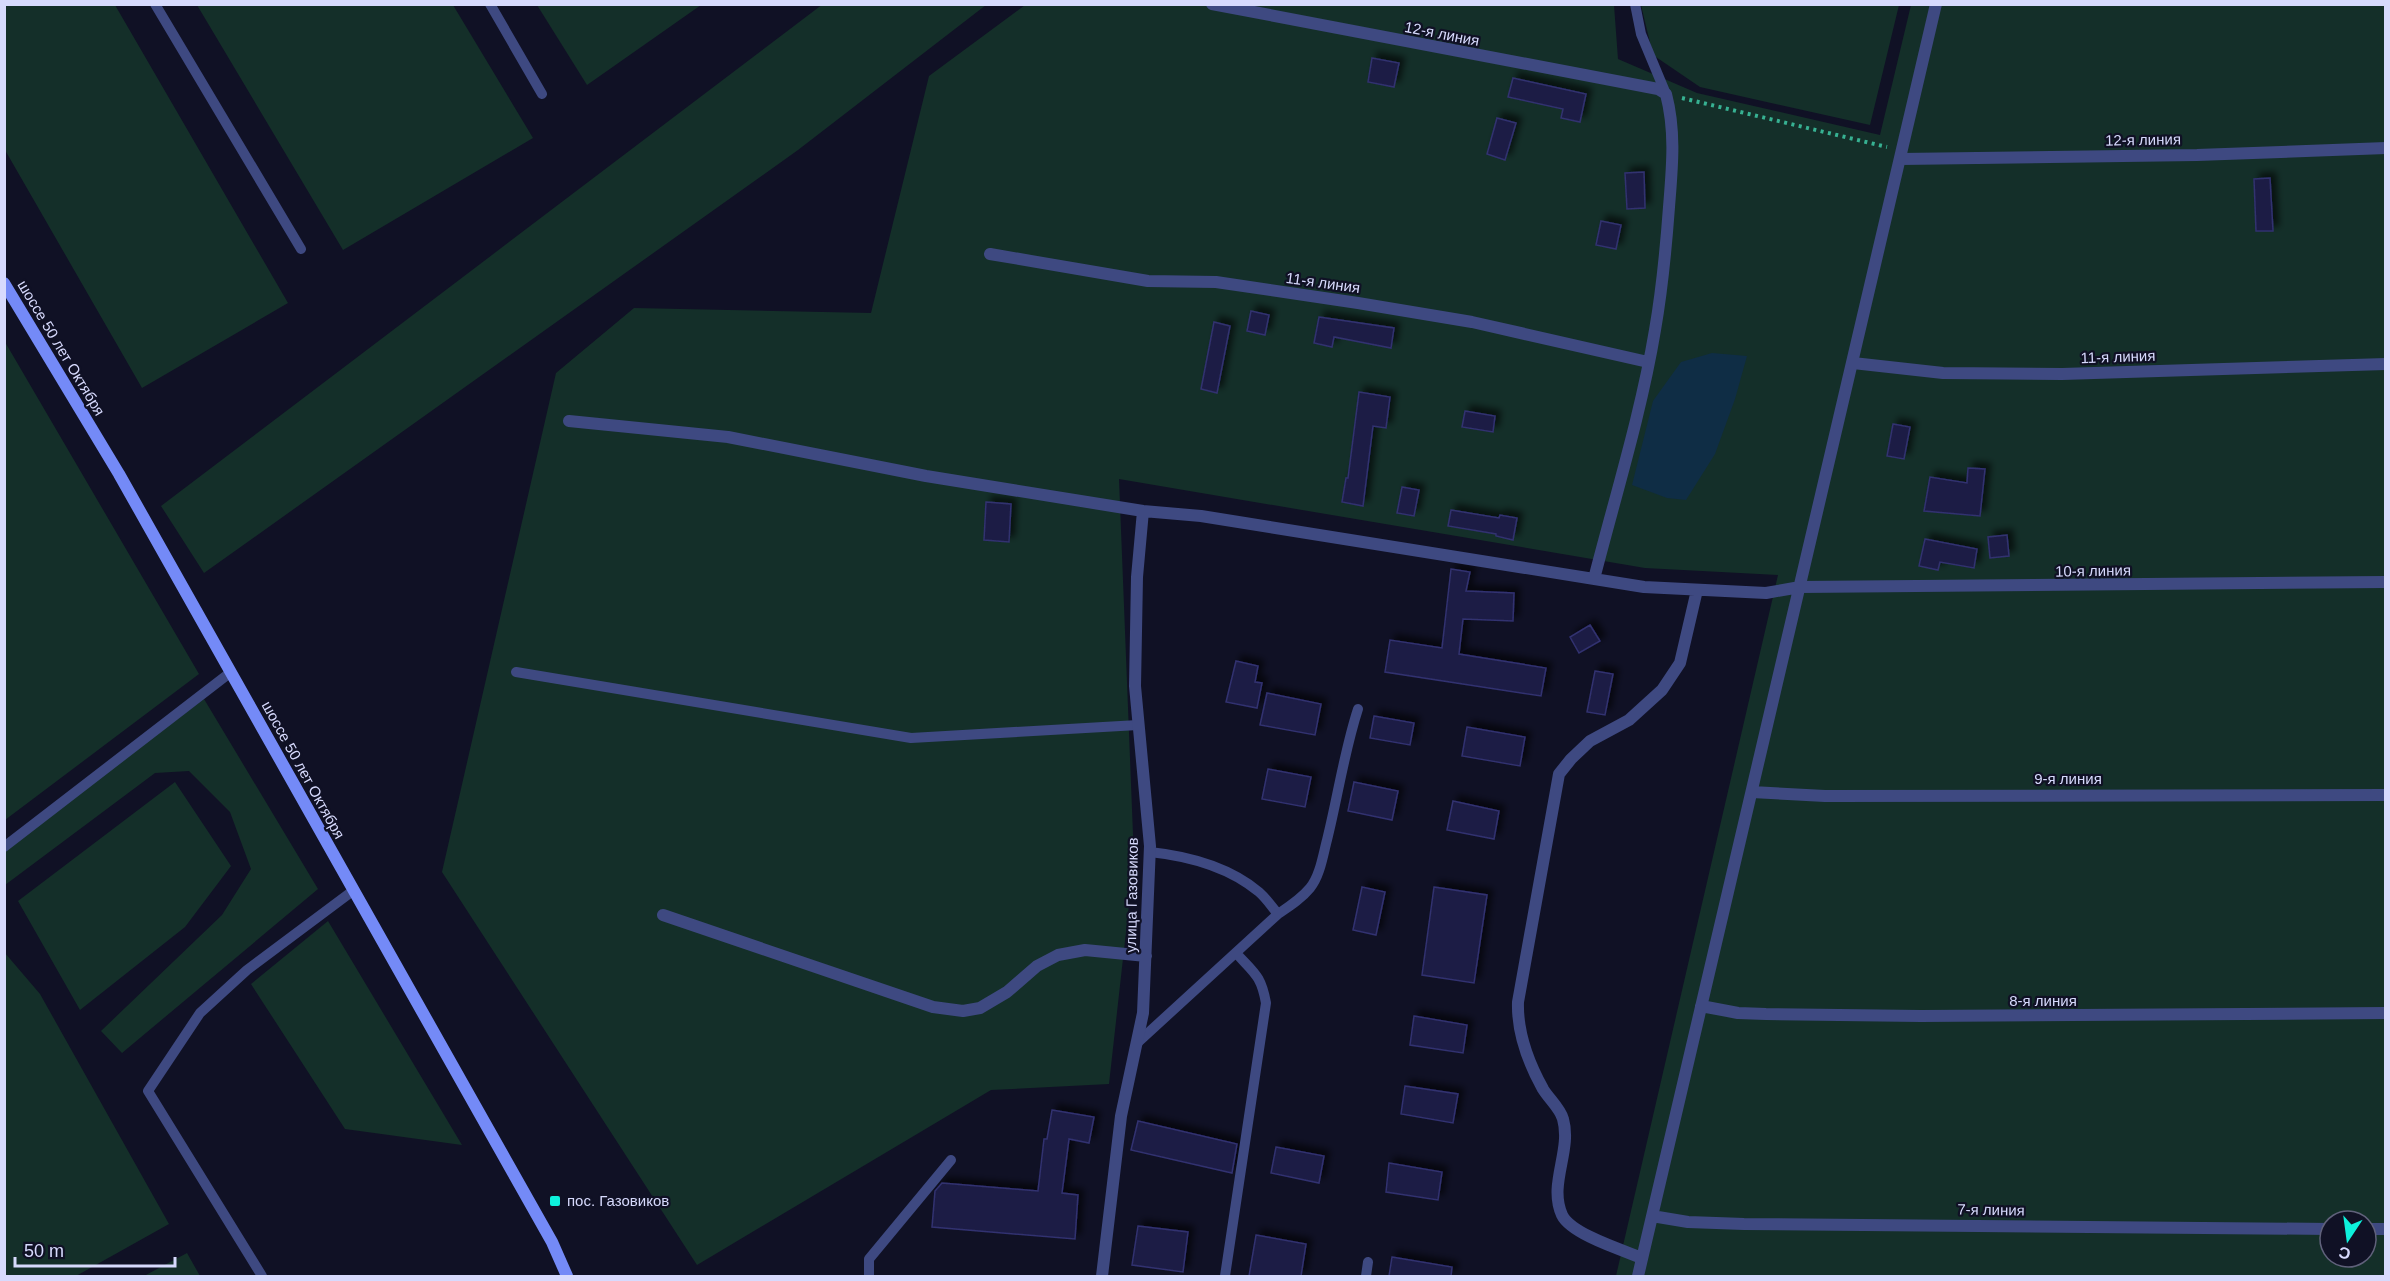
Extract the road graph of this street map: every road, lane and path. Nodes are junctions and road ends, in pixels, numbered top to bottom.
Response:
1 (155, 4) edge
2 (490, 4) edge
3 (1212, 4) edge
4 (1635, 4) edge
5 (1936, 4) edge
6 (542, 94) dead end
7 (1666, 94) junction
8 (2385, 148) edge
9 (1902, 155) junction
10 (301, 249) dead end
11 (990, 254) dead end
12 (4, 283) edge
13 (1648, 362) junction
14 (1853, 363) junction
15 (2385, 364) edge
16 (569, 421) dead end
17 (1143, 511) junction
18 (1594, 579) junction
19 (2385, 582) edge
20 (1800, 587) junction
21 (1696, 590) junction
22 (231, 672) junction
23 (516, 672) dead end
24 (1358, 709) dead end
25 (1138, 725) junction
26 (1752, 792) junction
27 (2385, 795) edge
28 (4, 847) edge
29 (1150, 852) junction
30 (354, 890) junction
31 (1278, 914) junction
32 (663, 915) dead end
33 (1236, 953) junction
34 (1146, 956) junction
35 (1701, 1006) junction
36 (2385, 1013) edge
37 (1136, 1044) junction
38 (951, 1160) dead end
39 (1652, 1216) junction
40 (2318, 1229) edge
41 (1642, 1258) junction
42 (1368, 1262) dead end
43 (262, 1276) edge
44 (567, 1276) edge
45 (869, 1276) edge
46 (1102, 1276) edge
47 (1225, 1276) edge
48 (1366, 1276) edge
49 (1638, 1276) edge

1 - 10 lane
2 - 6 lane
3 - 7 street, 12-я линия
4 - 7 lane
5 - 9 street
7 - 9 path
7 - 13 street
8 - 9 street, 12-я линия
9 - 14 street
11 - 13 street, 11-я линия
12 - 22 street, шоссе 50 лет Октября
13 - 18 street
14 - 15 street, 11-я линия
14 - 20 street
16 - 17 street, 10-я линия
17 - 18 street, 10-я линия
17 - 25 street, улица Газовиков
18 - 21 street, 10-я линия
19 - 20 street, 10-я линия
20 - 21 street, 10-я линия
20 - 26 street
21 - 41 street
22 - 28 lane
22 - 30 street, шоссе 50 лет Октября
23 - 25 lane
24 - 31 lane
25 - 29 street, улица Газовиков
26 - 27 street, 9-я линия
26 - 35 street
29 - 31 lane
29 - 34 street, улица Газовиков
30 - 43 lane
30 - 44 street, шоссе 50 лет Октября
31 - 33 lane
32 - 34 street
33 - 37 lane
33 - 47 lane
34 - 37 street, улица Газовиков
35 - 36 street, 8-я линия
35 - 39 street
37 - 46 street, улица Газовиков
38 - 45 lane
39 - 40 street, 7-я линия
39 - 41 street
41 - 49 street
42 - 48 lane

